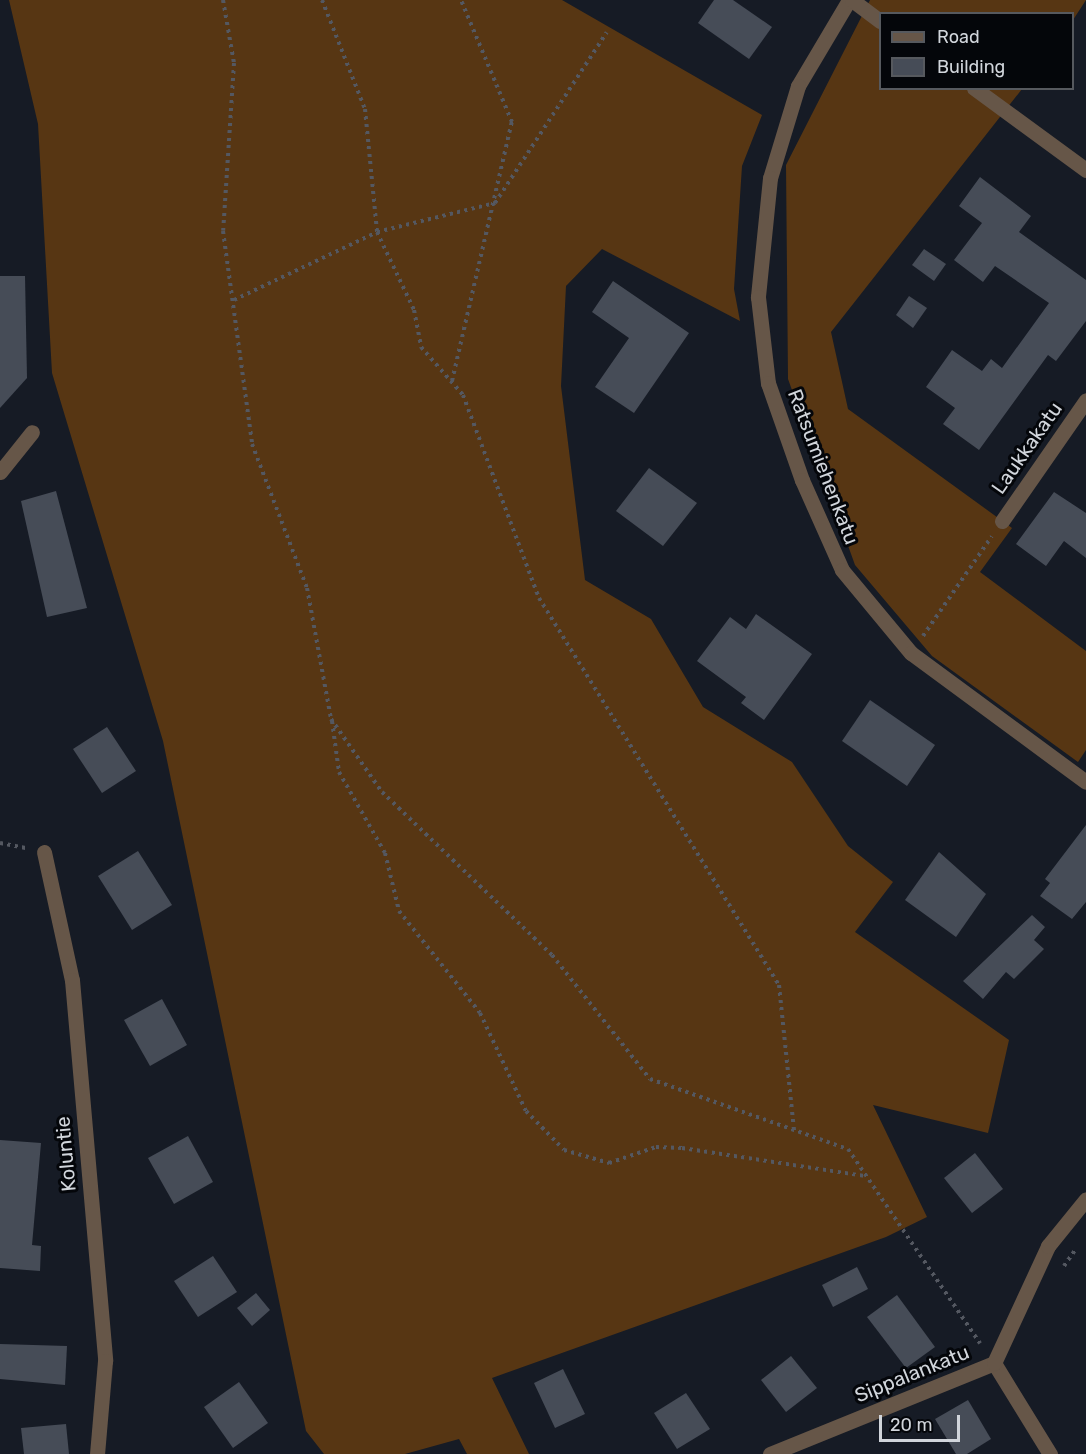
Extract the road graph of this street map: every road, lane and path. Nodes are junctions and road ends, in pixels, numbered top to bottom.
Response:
1 (223, 0) edge
2 (322, 0) edge
3 (461, 0) edge
4 (851, 0) edge
5 (879, 20) edge
6 (607, 32) dead end
7 (977, 90) edge
8 (1086, 170) edge
9 (495, 203) junction
10 (377, 232) junction
11 (233, 300) junction
12 (451, 382) junction
13 (1086, 400) edge
14 (32, 432) dead end
15 (0, 472) edge
16 (1002, 520) joint
17 (911, 653) junction
18 (331, 719) junction
19 (1086, 782) edge
20 (44, 852) dead end
21 (794, 1130) junction
22 (867, 1177) junction
23 (1086, 1199) edge
24 (1080, 1243) dead end
25 (1061, 1271) dead end
26 (994, 1363) junction
27 (97, 1454) edge
28 (770, 1454) edge
29 (1050, 1454) edge

1 - 11 path
2 - 10 path
3 - 9 path
4 - 5 street
4 - 17 street, Ratsumiehenkatu
6 - 9 path
7 - 8 street
9 - 10 path
9 - 12 path
10 - 11 path
10 - 12 path
11 - 18 path
12 - 21 path
13 - 16 street, Laukkakatu
14 - 15 street
16 - 17 path
17 - 19 street, Ratsumiehenkatu
18 - 21 path
18 - 22 path
20 - 27 street, Koluntie
21 - 22 path
22 - 26 path
23 - 26 street, Sippalankatu
24 - 25 path
26 - 28 street, Sippalankatu
26 - 29 street

